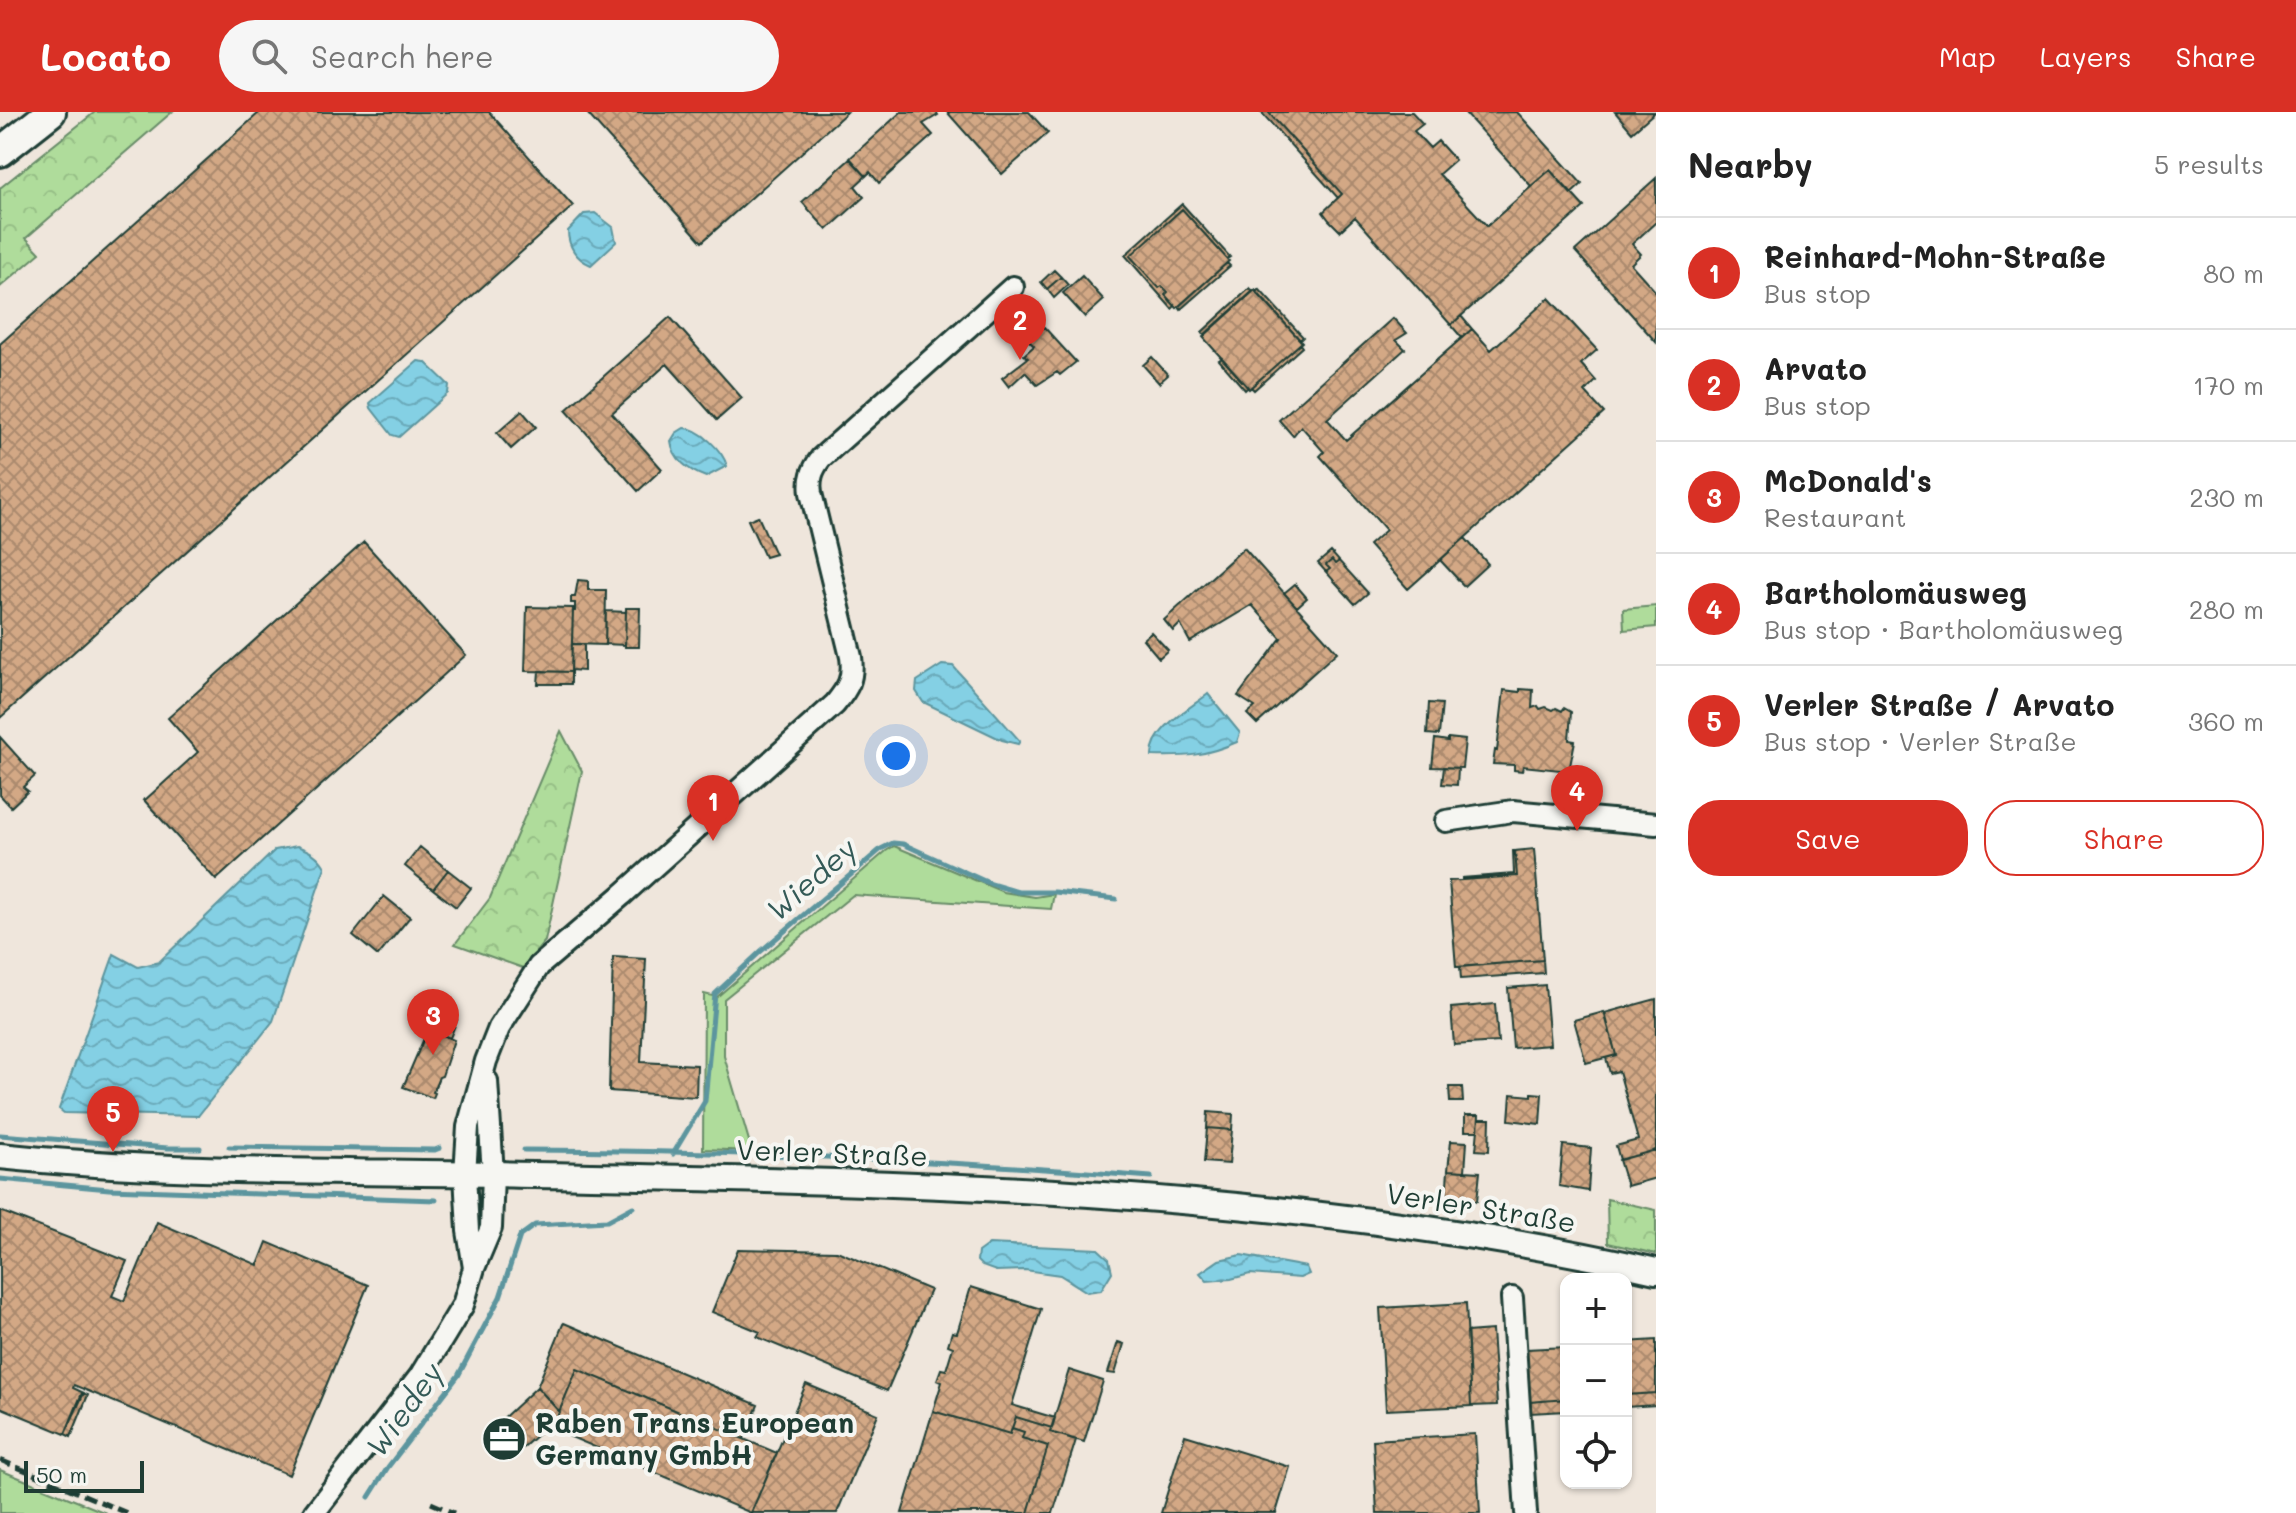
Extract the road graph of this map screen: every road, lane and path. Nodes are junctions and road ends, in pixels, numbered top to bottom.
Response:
1 (51, 112) edge
2 (0, 152) edge
3 (1013, 287) dead end
4 (1446, 821) dead end
5 (1656, 824) edge
6 (486, 1061) junction
7 (0, 1156) edge
8 (465, 1174) junction
9 (493, 1174) junction
10 (474, 1268) junction
11 (1656, 1271) edge
12 (1512, 1298) dead end
13 (321, 1511) edge
14 (1526, 1513) edge

1 - 2 highway
3 - 6 street
4 - 5 street
6 - 8 street
6 - 9 street
7 - 8 main road, Verler Straße
8 - 9 main road, Verler Straße
8 - 10 street
9 - 10 street
9 - 11 main road, Verler Straße
10 - 13 street
12 - 14 street

